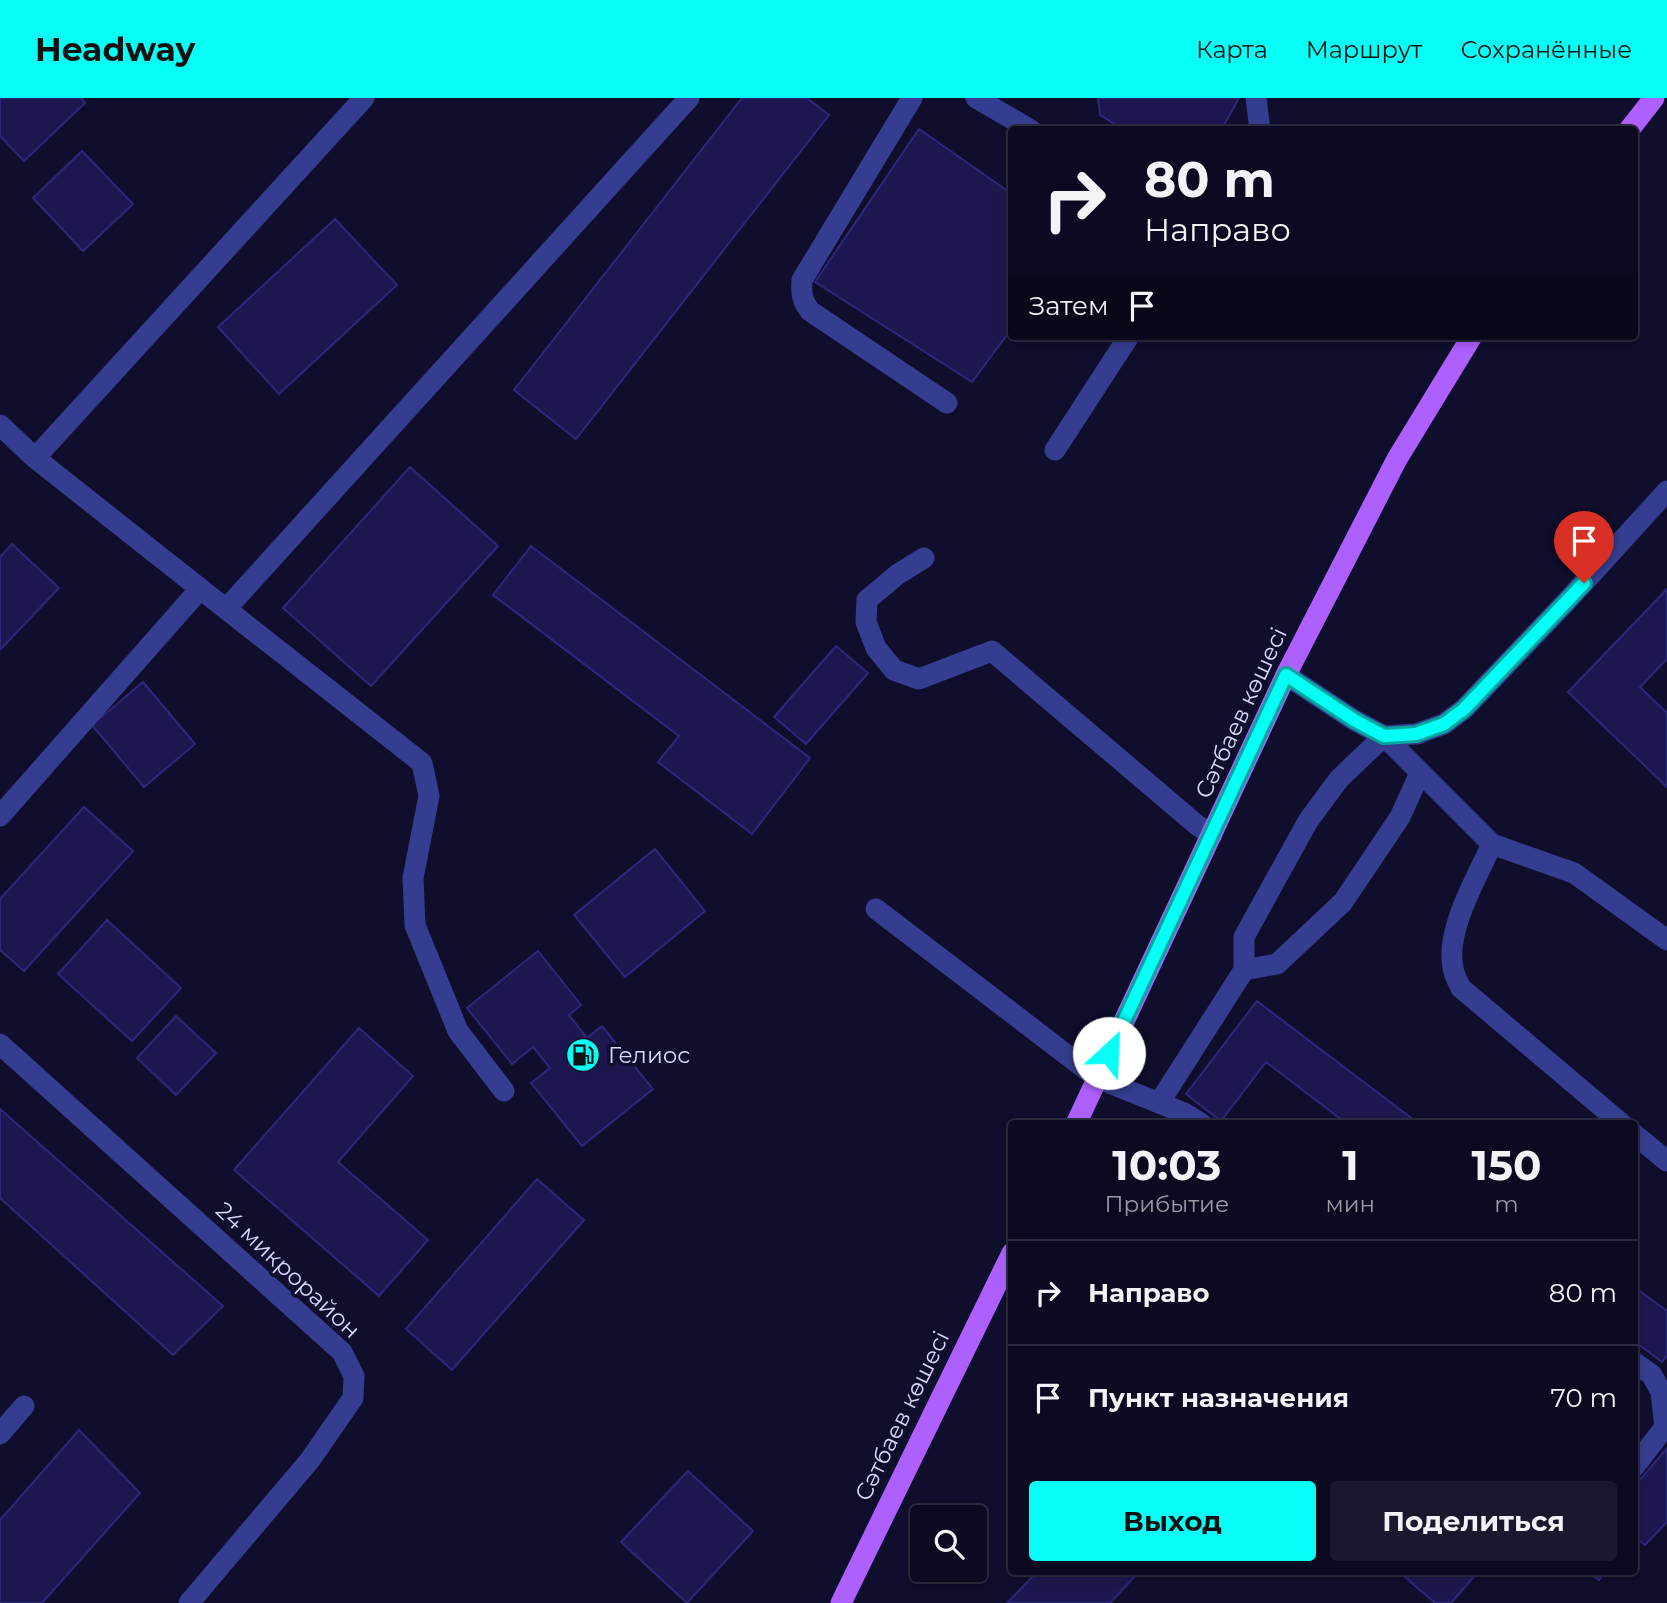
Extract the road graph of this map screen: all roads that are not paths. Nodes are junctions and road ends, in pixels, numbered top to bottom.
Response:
1 (364, 98) edge
2 (689, 98) edge
3 (912, 98) edge
4 (976, 98) edge
5 (1256, 98) edge
6 (1654, 98) edge
7 (1024, 126) edge
8 (1260, 126) edge
9 (1632, 126) edge
10 (1126, 340) edge
11 (1470, 340) edge
12 (947, 403) dead end
13 (0, 425) edge
14 (1055, 450) dead end
15 (35, 458) junction
16 (1667, 491) edge
17 (924, 558) dead end
18 (200, 589) junction
19 (226, 610) junction
20 (1286, 675) junction
21 (1384, 736) junction
22 (1420, 773) junction
23 (0, 816) edge
24 (1212, 835) junction
25 (1492, 844) junction
26 (876, 909) dead end
27 (1667, 940) edge
28 (1244, 970) junction
29 (0, 1044) edge
30 (1097, 1078) junction
31 (504, 1091) dead end
32 (1158, 1103) junction
33 (1078, 1120) edge
34 (1195, 1120) edge
35 (1617, 1120) edge
36 (1638, 1137) edge
37 (1667, 1161) edge
38 (1008, 1261) edge
39 (1638, 1365) edge
40 (24, 1406) dead end
41 (0, 1434) edge
42 (1638, 1462) edge
43 (189, 1603) edge
44 (841, 1603) edge

1 - 15 street
2 - 19 street
3 - 12 street
4 - 7 street
5 - 8 street
6 - 9 main road
10 - 14 street
11 - 20 main road, Сәтбаев көшесі
13 - 15 street
15 - 18 street
16 - 21 street
17 - 24 street
18 - 19 street
18 - 23 street
19 - 31 street
20 - 21 street
20 - 24 main road, Сәтбаев көшесі
21 - 22 street
21 - 28 street
22 - 25 street
22 - 28 street
24 - 30 main road, Сәтбаев көшесі
25 - 27 street
25 - 35 street
26 - 30 street
28 - 32 street
29 - 43 street, 24 микрорайон
30 - 32 street
30 - 33 main road, Сәтбаев көшесі
32 - 34 street
36 - 37 street
38 - 44 main road, Сәтбаев көшесі
39 - 42 street
40 - 41 street

